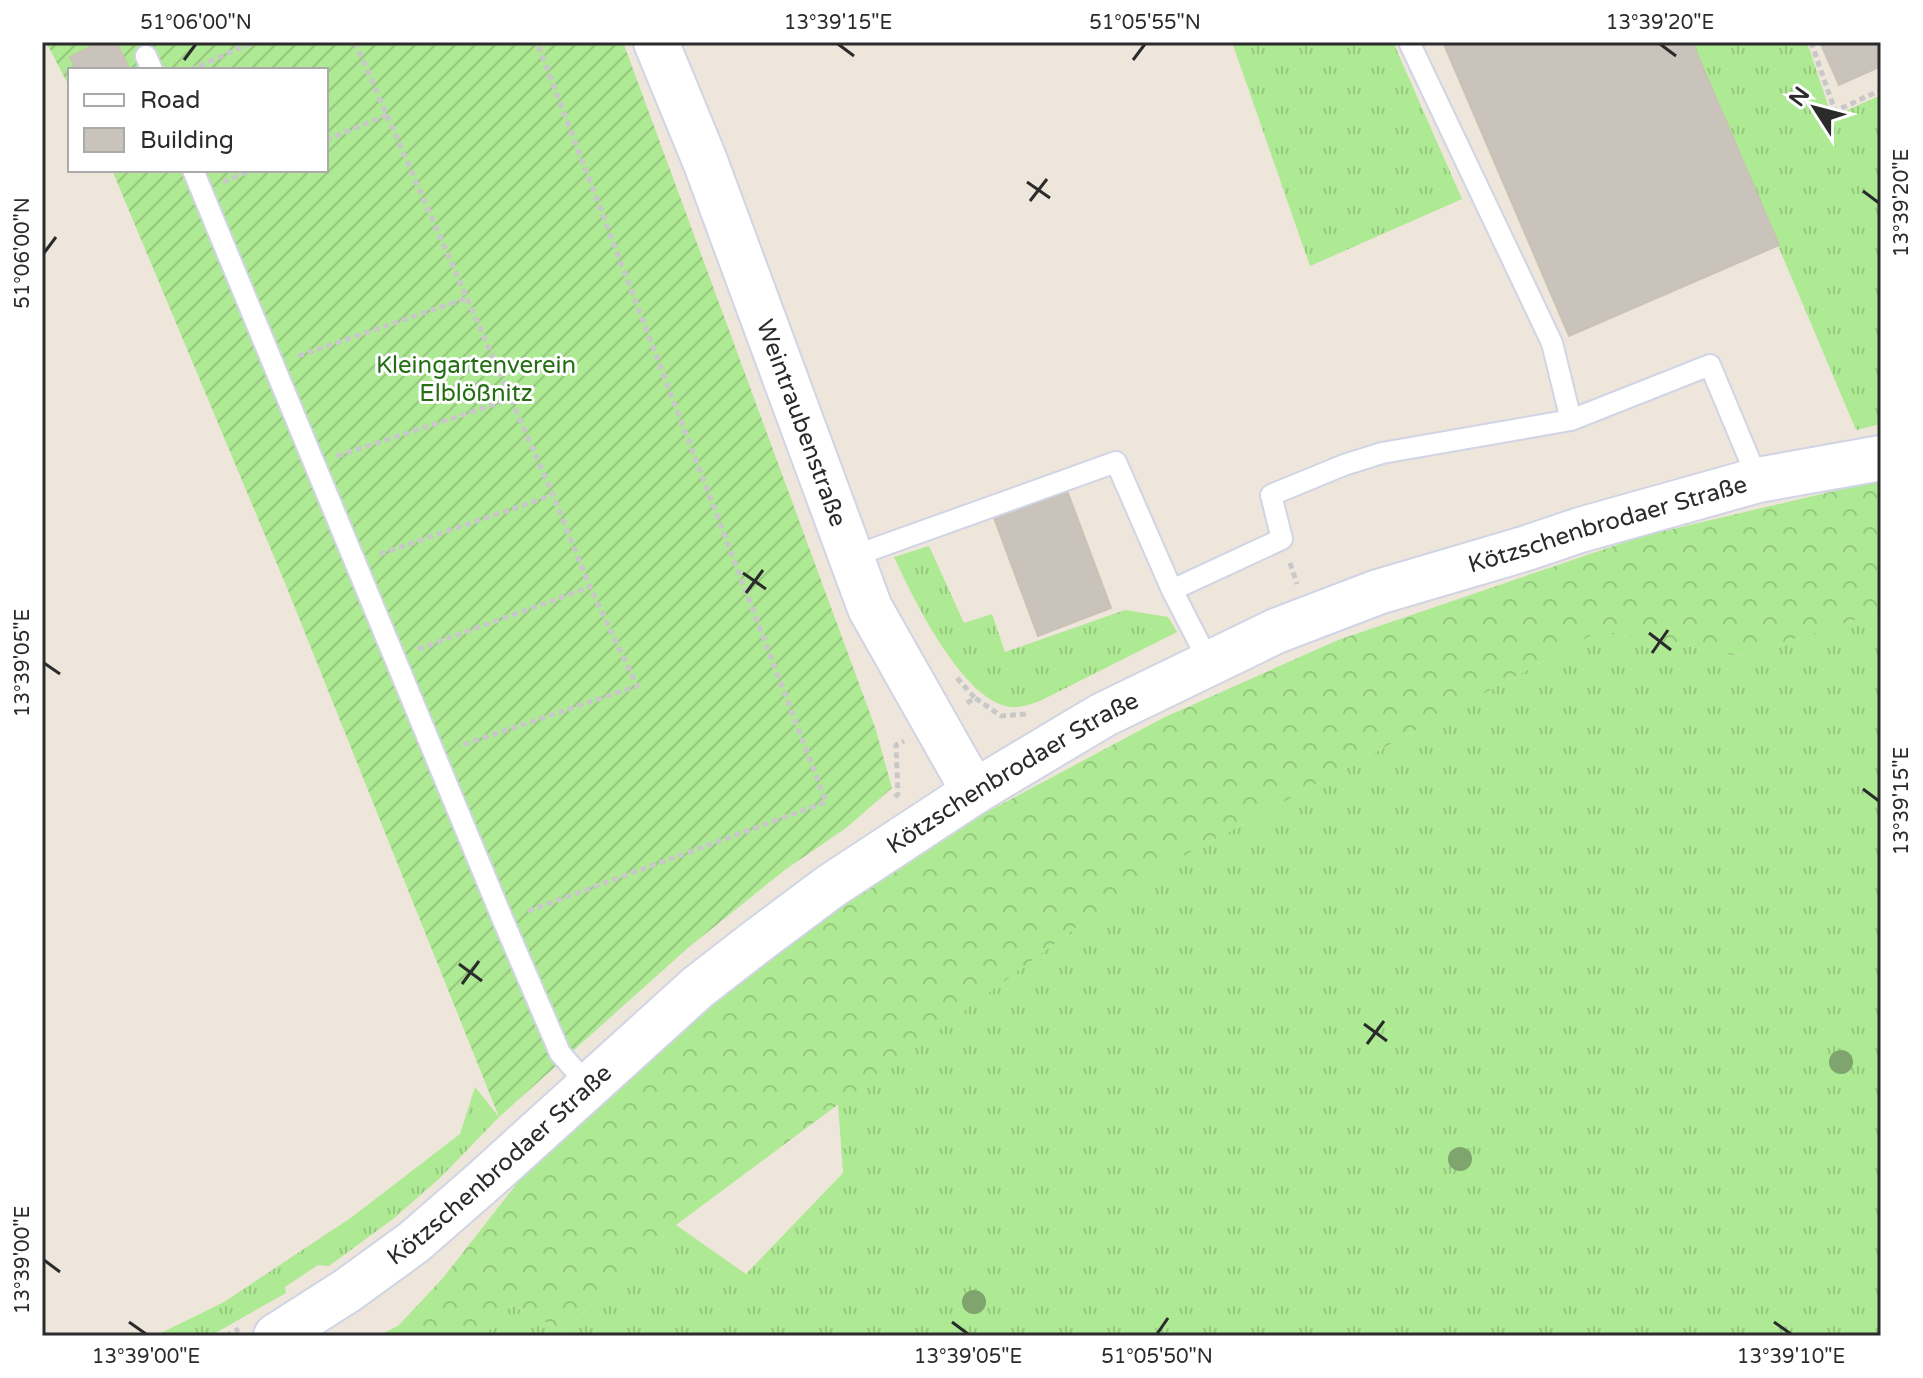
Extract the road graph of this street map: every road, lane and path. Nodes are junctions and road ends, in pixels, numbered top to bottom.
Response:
1 (253, 42) edge
2 (355, 42) edge
3 (537, 42) edge
4 (656, 42) edge
5 (1409, 42) edge
6 (1811, 42) edge
7 (194, 68) edge
8 (1881, 90) edge
9 (387, 115) junction
10 (328, 139) edge
11 (194, 172) edge
12 (467, 298) junction
13 (274, 364) junction
14 (511, 399) junction
15 (1571, 420) junction
16 (1881, 458) edge
17 (315, 463) junction
18 (1758, 480) junction
19 (553, 495) junction
20 (1282, 539) junction
21 (851, 557) junction
22 (356, 562) junction
23 (590, 587) junction
24 (1172, 590) junction
25 (1309, 618) junction
26 (396, 657) junction
27 (1209, 662) junction
28 (436, 754) junction
29 (974, 792) junction
30 (503, 920) junction
31 (588, 1085) junction
32 (276, 1336) edge

1 - 7 path
2 - 9 path
3 - 30 path
4 - 21 street, Weintraubenstraße
5 - 15 lane
6 - 8 path
9 - 10 path
9 - 12 path
11 - 13 lane
12 - 13 path
12 - 14 path
13 - 17 lane
14 - 17 path
14 - 19 path
15 - 18 lane
15 - 20 lane
16 - 18 street, Kötzschenbrodaer Straße
17 - 22 lane
18 - 25 street, Kötzschenbrodaer Straße
19 - 22 path
19 - 23 path
20 - 24 lane
20 - 25 path
21 - 24 lane
21 - 29 street, Weintraubenstraße
22 - 26 lane
23 - 26 path
23 - 28 path
24 - 27 lane
25 - 27 street, Kötzschenbrodaer Straße
26 - 28 lane
27 - 29 street, Kötzschenbrodaer Straße
28 - 30 lane
29 - 31 street, Kötzschenbrodaer Straße
30 - 31 lane
31 - 32 street, Kötzschenbrodaer Straße

